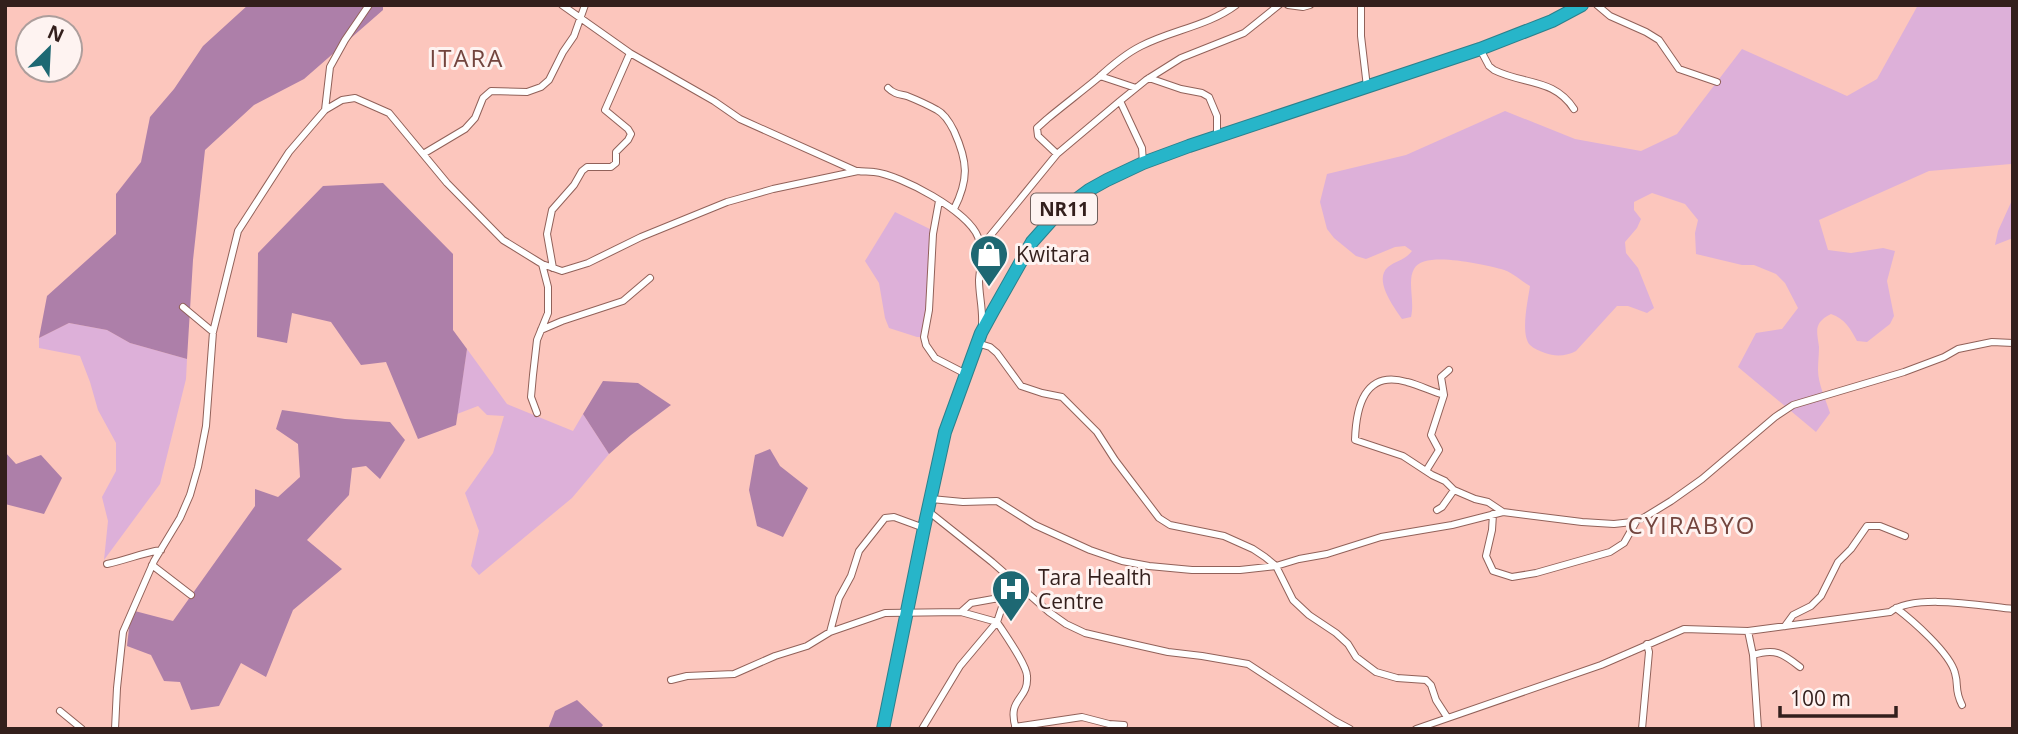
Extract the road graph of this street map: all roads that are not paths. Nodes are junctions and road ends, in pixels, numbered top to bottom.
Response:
1 (369, 5) edge
2 (562, 5) edge
3 (585, 5) edge
4 (1236, 5) edge
5 (1279, 5) edge
6 (1288, 5) edge
7 (1310, 5) edge
8 (1360, 5) edge
9 (1581, 5) edge
10 (1597, 5) edge
11 (581, 17) junction
12 (1480, 49) junction
13 (630, 53) junction
14 (1100, 76) junction
15 (1149, 78) junction
16 (1717, 82) dead end
17 (1136, 88) junction
18 (1367, 88) junction
19 (888, 89) dead end
20 (1120, 101) junction
21 (1574, 109) dead end
22 (325, 110) junction
23 (1217, 137) junction
24 (423, 154) junction
25 (1057, 154) junction
26 (1143, 163) junction
27 (858, 172) junction
28 (939, 201) junction
29 (954, 209) junction
30 (981, 247) junction
31 (542, 264) junction
32 (553, 268) junction
33 (650, 278) dead end
34 (183, 307) dead end
35 (541, 330) junction
36 (213, 332) junction
37 (979, 338) junction
38 (2013, 343) edge
39 (1449, 370) dead end
40 (966, 374) junction
41 (1444, 395) junction
42 (537, 412) dead end
43 (1426, 471) junction
44 (1454, 490) junction
45 (930, 505) junction
46 (1437, 510) dead end
47 (1503, 512) junction
48 (1493, 514) junction
49 (1637, 520) junction
50 (924, 528) junction
51 (1905, 536) dead end
52 (161, 550) junction
53 (107, 564) dead end
54 (152, 565) junction
55 (1276, 566) junction
56 (1028, 593) junction
57 (191, 595) dead end
58 (1005, 597) junction
59 (1896, 608) junction
60 (2013, 609) edge
61 (907, 612) junction
62 (961, 612) junction
63 (997, 622) junction
64 (1785, 626) junction
65 (1748, 631) junction
66 (831, 632) junction
67 (1647, 644) junction
68 (1753, 655) junction
69 (1800, 667) dead end
70 (671, 680) dead end
71 (1962, 705) dead end
72 (60, 711) dead end
73 (1447, 717) junction
74 (1124, 725) dead end
75 (1015, 728) edge
76 (82, 729) edge
77 (116, 729) edge
78 (883, 729) edge
79 (922, 729) edge
80 (1350, 729) edge
81 (1416, 729) edge
82 (1642, 729) edge
83 (1758, 729) edge

1 - 22 street
2 - 11 street
3 - 11 street
4 - 14 street
5 - 15 street
6 - 7 street
8 - 18 street
9 - 12 highway, NR11
10 - 16 street
11 - 13 street
11 - 24 street
12 - 18 highway, NR11
12 - 21 street
13 - 27 street
13 - 32 street
14 - 17 street
14 - 25 street
15 - 17 street
15 - 23 street
17 - 20 street
18 - 23 highway, NR11
19 - 29 street
20 - 25 street
20 - 26 street
22 - 24 street
22 - 36 street
23 - 26 highway, NR11
24 - 31 street
25 - 30 street
26 - 37 highway, NR11
27 - 28 street
27 - 32 street
28 - 29 street
28 - 40 street
29 - 30 street
30 - 37 street
31 - 32 street
31 - 35 street
33 - 35 street
34 - 36 street
35 - 42 street
36 - 52 street
37 - 40 highway, NR11
37 - 55 street
38 - 49 street
39 - 41 street
40 - 45 highway, NR11
41 - 43 street
41 - 43 street
43 - 44 street
44 - 46 street
44 - 47 street
45 - 50 highway, NR11
45 - 55 street
45 - 56 street
47 - 48 street
47 - 49 street
48 - 49 street
48 - 55 street
50 - 61 highway, NR11
50 - 66 street
51 - 64 street
52 - 53 street
52 - 54 street
54 - 57 street
54 - 77 street
55 - 73 street
56 - 58 street
56 - 80 street
58 - 62 street
58 - 63 street
59 - 60 street
59 - 64 street
59 - 71 street
61 - 62 street
61 - 66 street
61 - 78 highway, NR11
62 - 63 street
63 - 75 street
63 - 79 street
64 - 65 street
65 - 67 street
65 - 68 street
66 - 70 street
67 - 73 street
67 - 82 street
68 - 69 street
68 - 83 street
72 - 76 street
73 - 81 street
74 - 75 street

